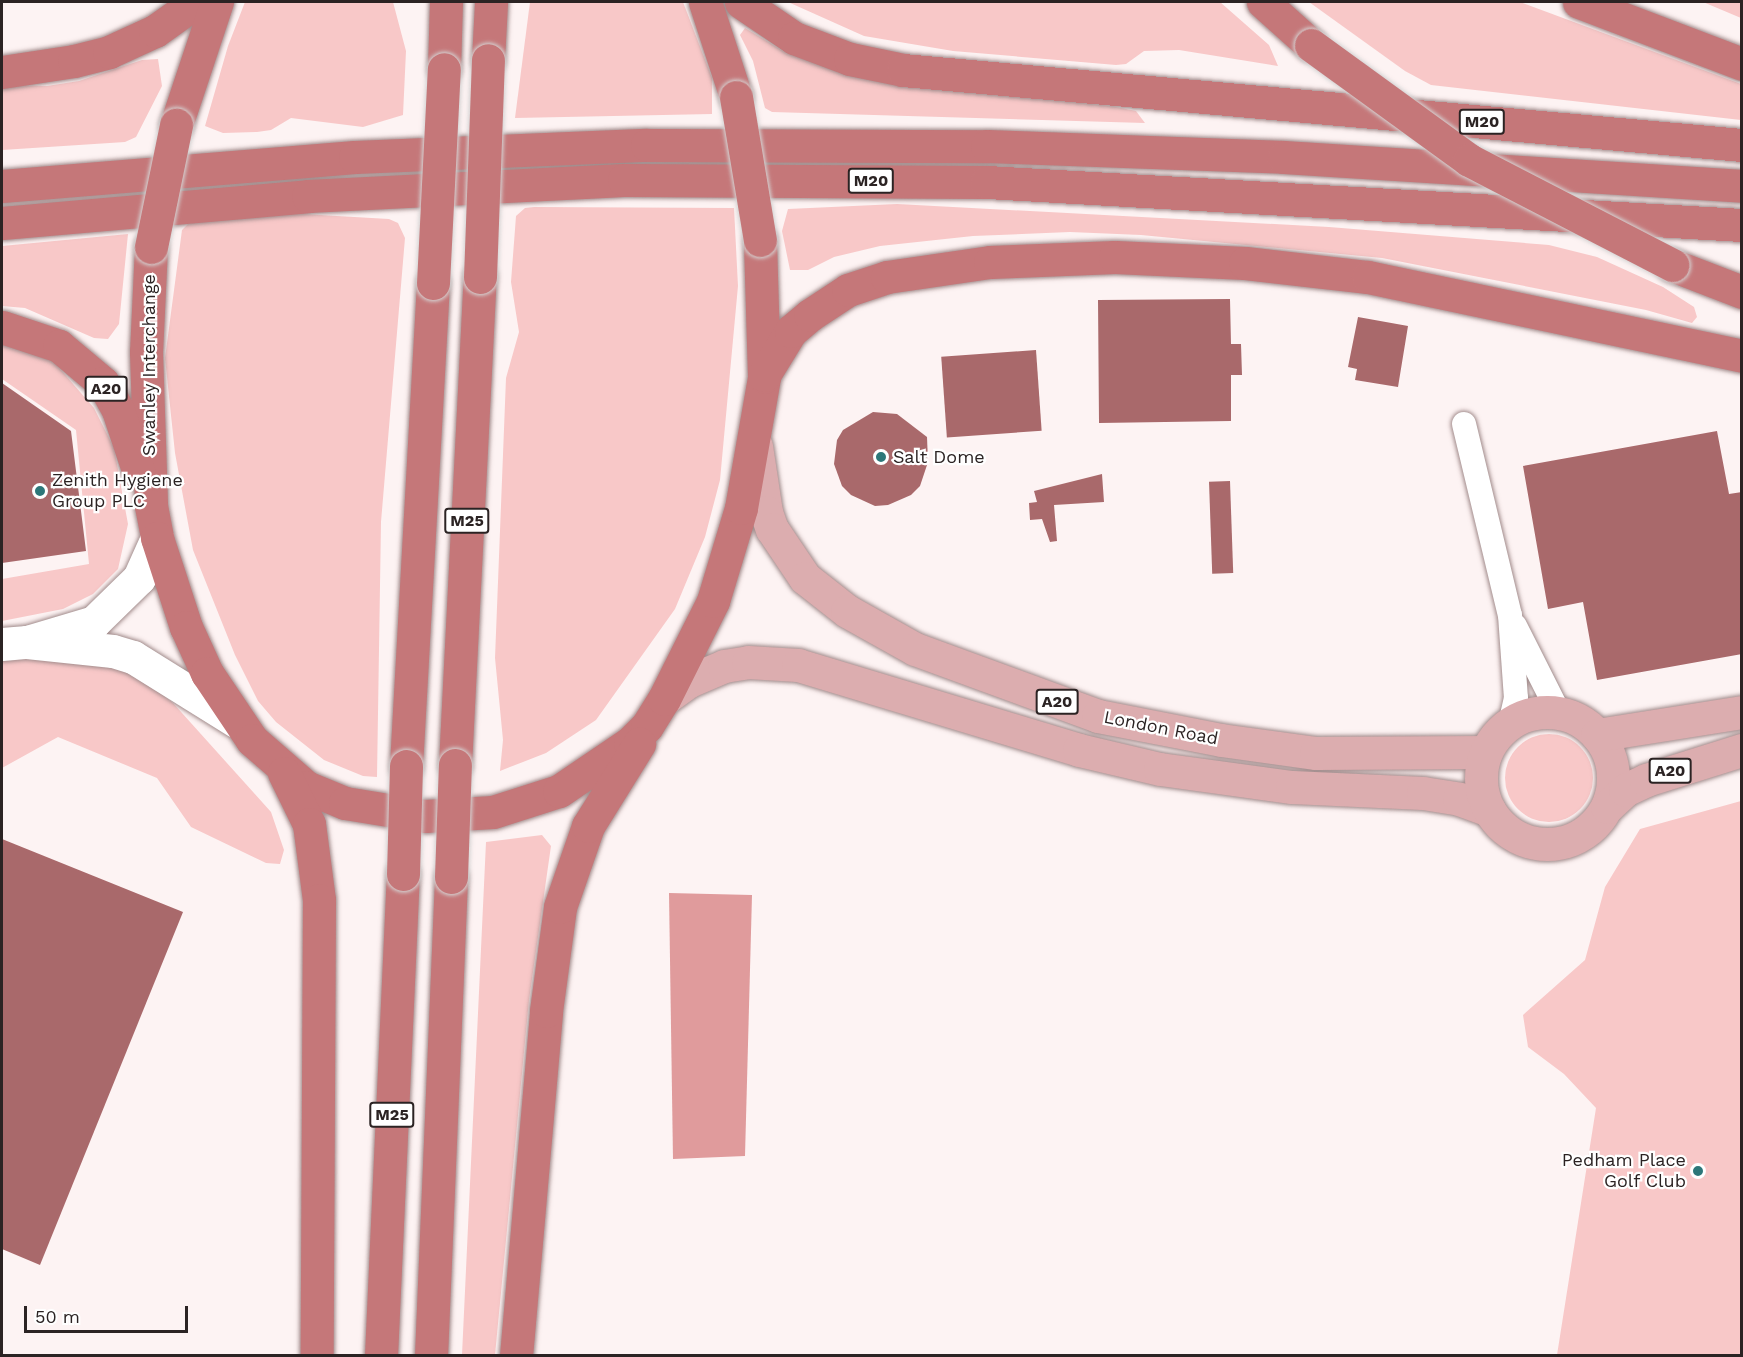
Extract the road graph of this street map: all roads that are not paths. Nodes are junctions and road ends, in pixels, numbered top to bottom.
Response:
1 (196, 2) edge
2 (217, 2) edge
3 (446, 2) edge
4 (491, 2) edge
5 (705, 2) edge
6 (741, 2) edge
7 (1263, 2) edge
8 (1579, 2) edge
9 (1742, 64) edge
10 (2, 72) edge
11 (1742, 145) edge
12 (2, 186) edge
13 (1742, 186) edge
14 (2, 223) edge
15 (1742, 225) edge
16 (1742, 292) edge
17 (2, 327) edge
18 (1742, 356) edge
19 (764, 377) junction
20 (1464, 424) dead end
21 (756, 438) junction
22 (151, 506) junction
23 (157, 538) junction
24 (1510, 615) junction
25 (14, 643) edge
26 (1742, 711) edge
27 (656, 713) junction
28 (1559, 713) junction
29 (236, 721) junction
30 (1510, 723) junction
31 (1598, 735) junction
32 (1742, 750) edge
33 (1486, 752) junction
34 (283, 771) junction
35 (1606, 807) junction
36 (1489, 810) junction
37 (317, 1356) edge
38 (381, 1356) edge
39 (431, 1356) edge
40 (516, 1356) edge

1 - 10 highway
2 - 22 highway, Swanley Interchange, bridge
3 - 38 highway, M25, bridge
4 - 39 highway, M25, bridge
5 - 19 highway, Swanley Interchange, bridge
6 - 11 highway, M20
7 - 16 highway, bridge
8 - 9 highway
12 - 13 highway, M20
14 - 15 highway, M20
17 - 22 highway, A20
18 - 19 highway
19 - 21 highway, Swanley Interchange
20 - 24 street
21 - 27 highway, Swanley Interchange
21 - 33 main road, London Road / A20
22 - 23 highway, Swanley Interchange
23 - 25 main road
23 - 29 highway, Swanley Interchange
24 - 28 street
24 - 30 street
25 - 29 main road
26 - 31 main road
27 - 34 highway, Swanley Interchange
27 - 36 main road, London Road / A20
27 - 40 highway
28 - 30 main road
28 - 31 main road
29 - 34 highway, Swanley Interchange
30 - 33 main road
31 - 35 main road
32 - 35 main road, A20
33 - 36 main road
34 - 37 highway
35 - 36 main road

